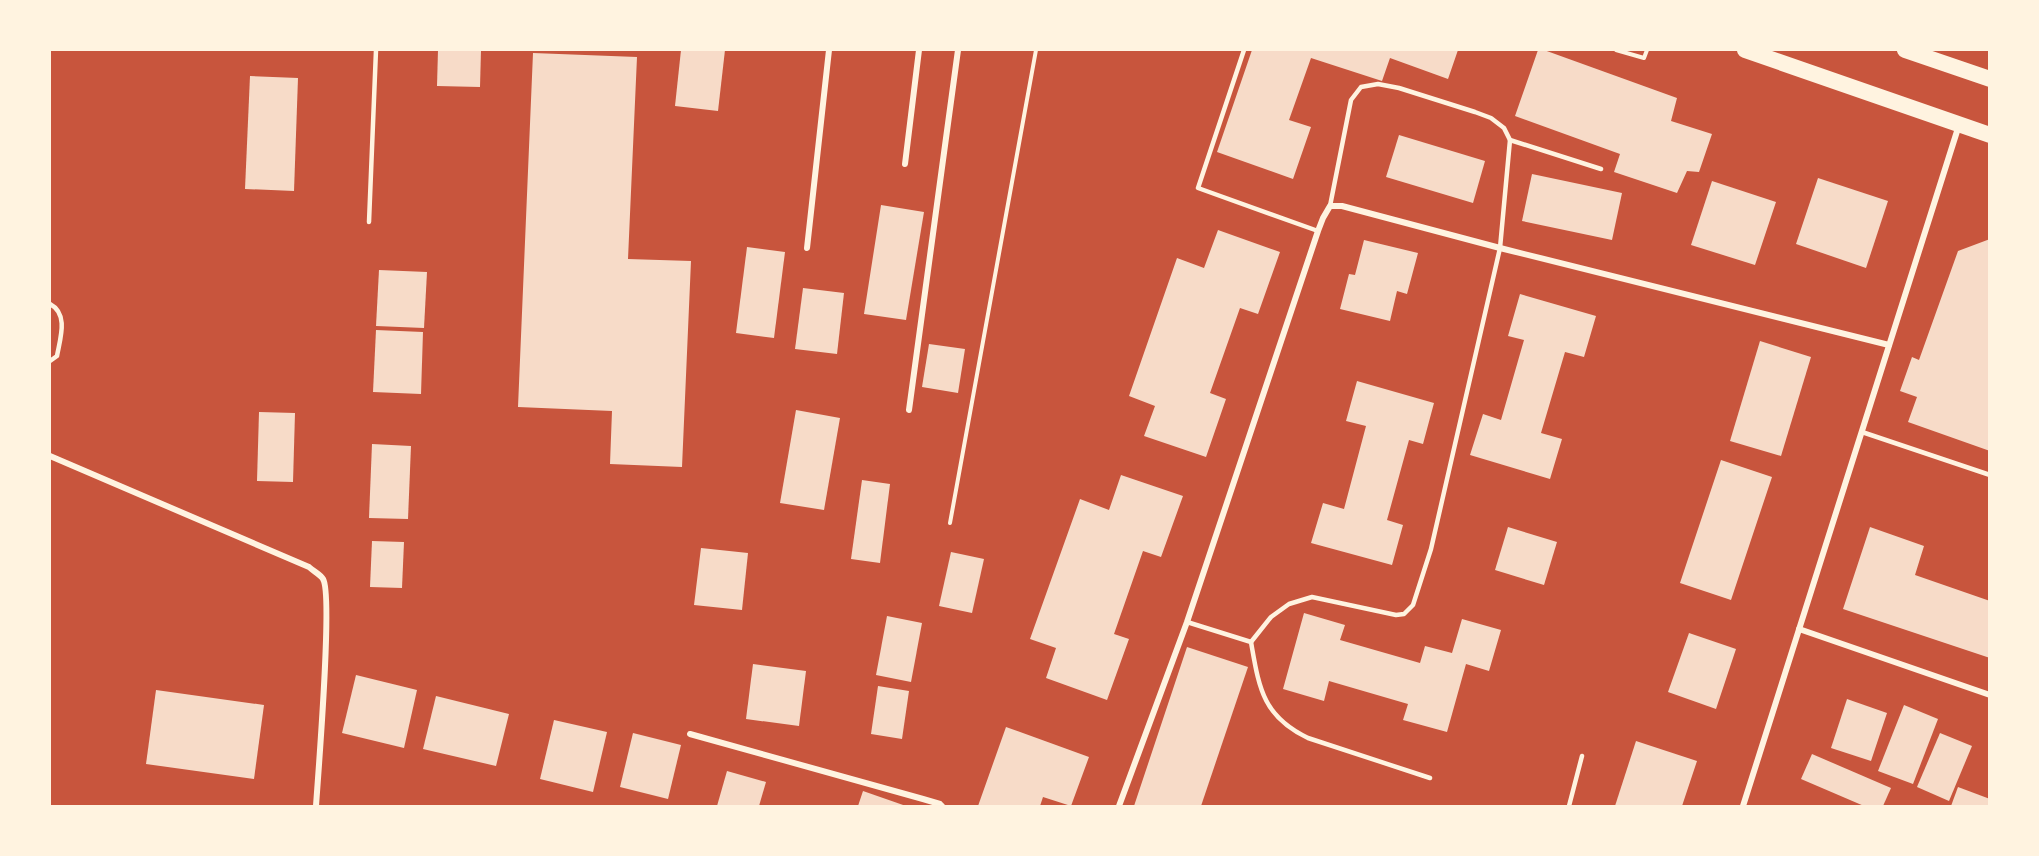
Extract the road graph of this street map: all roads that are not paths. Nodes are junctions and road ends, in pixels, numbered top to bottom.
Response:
1 (376, 50) edge
2 (829, 50) edge
3 (919, 50) edge
4 (958, 50) edge
5 (1244, 50) edge
6 (1745, 50) edge
7 (1905, 50) edge
8 (1989, 79) edge
9 (1960, 125) junction
10 (1989, 135) edge
11 (1510, 140) junction
12 (905, 164) dead end
13 (1601, 169) dead end
14 (1330, 206) junction
15 (369, 222) dead end
16 (1318, 231) junction
17 (807, 248) dead end
18 (1500, 248) junction
19 (50, 304) edge
20 (1889, 345) junction
21 (50, 361) edge
22 (909, 410) dead end
23 (1862, 432) junction
24 (50, 456) edge
25 (1989, 475) edge
26 (1187, 622) junction
27 (1799, 629) junction
28 (1251, 642) junction
29 (1989, 695) edge
30 (690, 734) dead end
31 (1582, 756) dead end
32 (1430, 778) dead end
33 (316, 807) edge
34 (942, 807) edge
35 (1119, 807) edge
36 (1569, 807) edge
37 (1743, 807) edge

1 - 15 lane
2 - 17 street
3 - 12 street
4 - 22 street
5 - 16 lane
6 - 9 highway
7 - 8 highway
9 - 10 highway
9 - 20 street
11 - 13 lane
11 - 14 lane
11 - 18 lane
14 - 16 street
14 - 18 street
16 - 26 street
18 - 20 street
18 - 28 lane
19 - 21 lane
20 - 23 street
23 - 25 lane
23 - 27 street
24 - 33 street
26 - 28 lane
26 - 35 street
27 - 29 street
27 - 37 street
28 - 32 lane
30 - 34 street
31 - 36 lane

